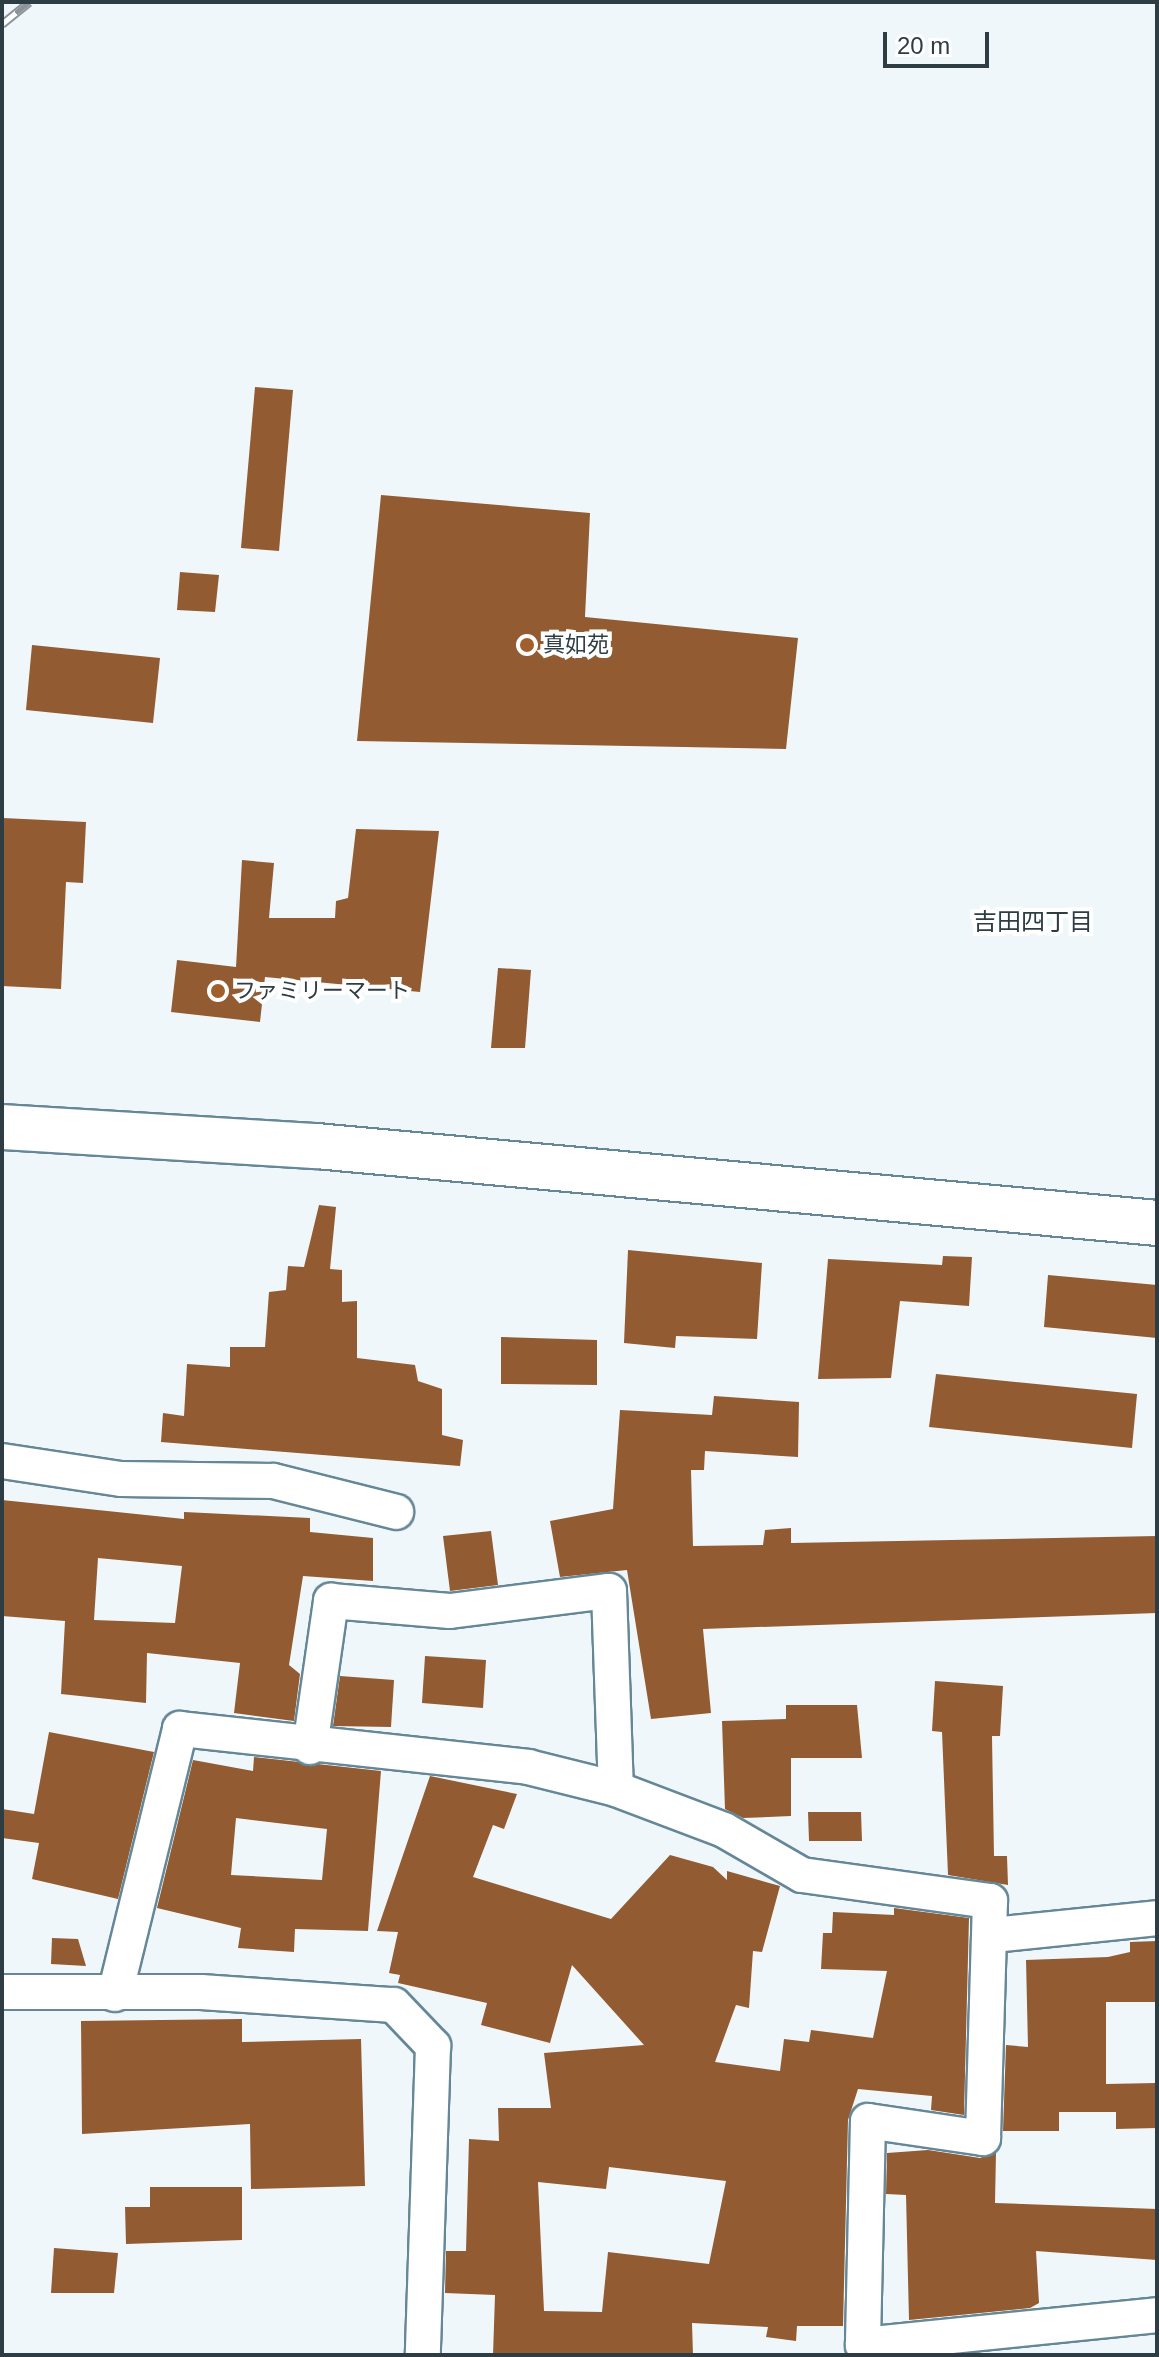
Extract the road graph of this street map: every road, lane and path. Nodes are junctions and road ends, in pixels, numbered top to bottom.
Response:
1 (2, 1127) edge
2 (1157, 1223) edge
3 (2, 1461) edge
4 (396, 1512) dead end
5 (310, 1747) junction
6 (616, 1789) junction
7 (1157, 1918) edge
8 (993, 1935) junction
9 (2, 1992) edge
10 (115, 1994) junction
11 (1157, 2315) edge
12 (423, 2355) edge

1 - 2 street
3 - 4 street
5 - 6 street
5 - 6 street
5 - 10 street
6 - 8 street
7 - 8 street
8 - 11 street
9 - 10 street
10 - 12 street

